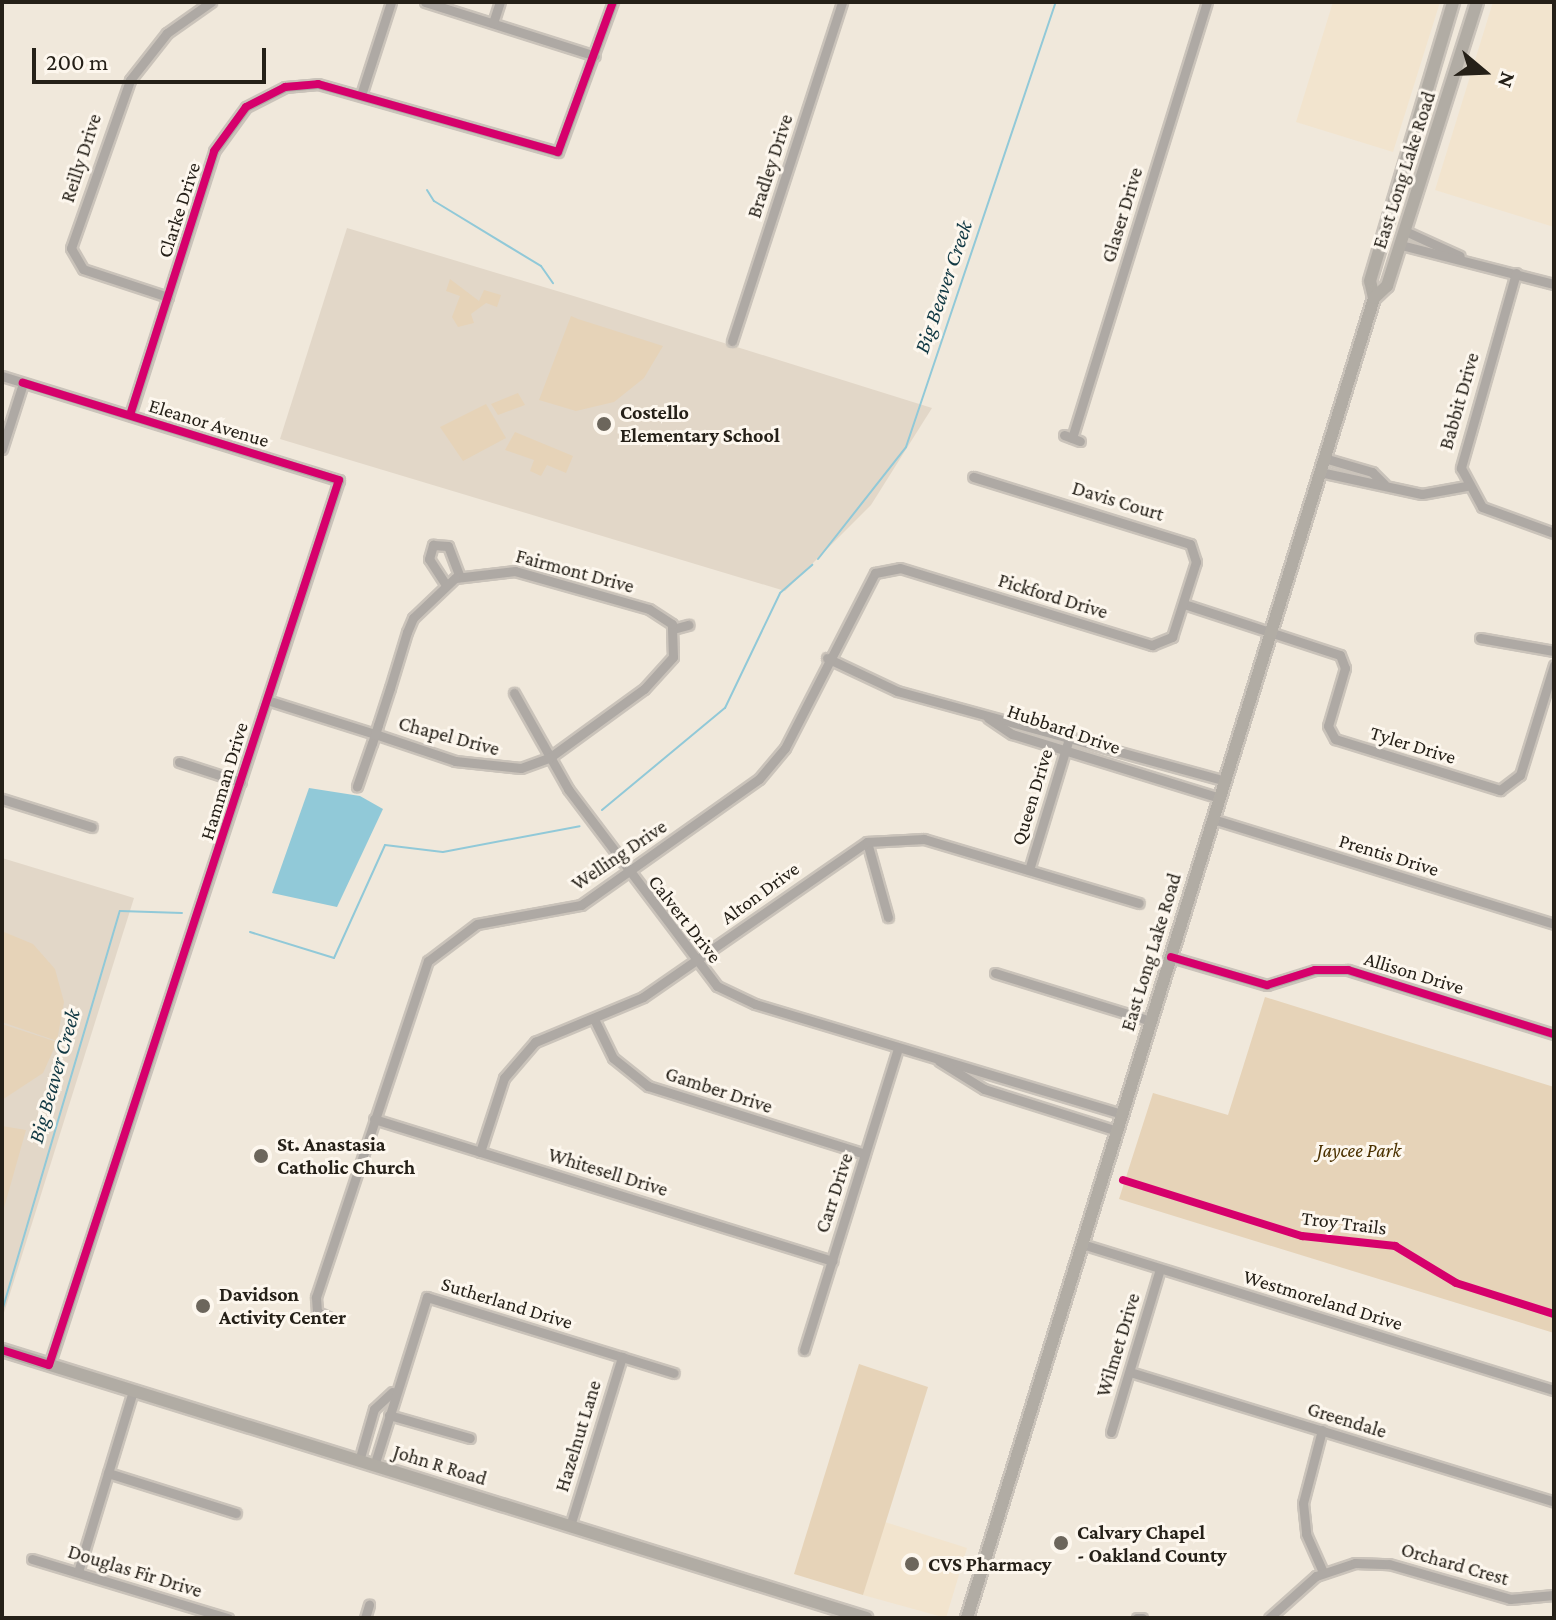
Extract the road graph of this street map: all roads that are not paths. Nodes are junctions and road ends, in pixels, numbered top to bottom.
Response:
1 (391, 2) edge
2 (425, 2) edge
3 (500, 2) edge
4 (613, 2) edge
5 (842, 2) edge
6 (1207, 2) edge
7 (1453, 2) edge
8 (1477, 2) edge
9 (207, 3) edge
10 (493, 23) junction
11 (595, 56) junction
12 (361, 95) junction
13 (1424, 96) junction
14 (1445, 109) junction
15 (1409, 143) junction
16 (1431, 153) junction
17 (1405, 231) junction
18 (1401, 245) junction
19 (1377, 256) junction
20 (1460, 256) junction
21 (1394, 265) junction
22 (1516, 273) junction
23 (1554, 284) edge
24 (168, 297) junction
25 (1374, 298) junction
26 (732, 341) dead end
27 (2, 376) edge
28 (23, 383) junction
29 (130, 415) junction
30 (1072, 438) dead end
31 (2, 449) edge
32 (1324, 458) junction
33 (1320, 472) junction
34 (973, 477) dead end
35 (339, 480) joint
36 (1384, 484) junction
37 (1466, 486) junction
38 (1554, 533) edge
39 (888, 568) joint
40 (460, 577) junction
41 (446, 585) junction
42 (1184, 604) junction
43 (688, 625) dead end
44 (673, 629) junction
45 (1271, 631) junction
46 (1480, 638) dead end
47 (1554, 651) edge
48 (827, 658) junction
49 (1554, 665) edge
50 (514, 693) dead end
51 (267, 700) junction
52 (988, 718) junction
53 (375, 734) junction
54 (1070, 735) junction
55 (1065, 751) junction
56 (1137, 755) junction
57 (549, 758) junction
58 (179, 762) dead end
59 (1132, 771) junction
60 (1225, 781) junction
61 (241, 782) junction
62 (357, 786) dead end
63 (1220, 798) junction
64 (2, 799) edge
65 (1213, 819) junction
66 (92, 827) dead end
67 (867, 842) junction
68 (1029, 870) junction
69 (628, 873) junction
70 (1139, 903) dead end
71 (888, 917) dead end
72 (1554, 924) edge
73 (1171, 957) junction
74 (693, 963) junction
75 (995, 973) dead end
76 (594, 1019) junction
77 (1151, 1021) junction
78 (1554, 1034) edge
79 (898, 1048) junction
80 (939, 1061) junction
81 (1035, 1088) junction
82 (1030, 1104) junction
83 (1122, 1114) junction
84 (374, 1119) junction
85 (1117, 1131) junction
86 (480, 1152) junction
87 (865, 1154) junction
88 (1082, 1244) junction
89 (832, 1261) junction
90 (1160, 1269) junction
91 (335, 1320) dead end
92 (2, 1350) edge
93 (804, 1350) dead end
94 (622, 1357) junction
95 (49, 1365) junction
96 (1130, 1372) junction
97 (674, 1373) dead end
98 (1554, 1390) edge
99 (133, 1391) junction
100 (392, 1392) junction
101 (389, 1415) junction
102 (1322, 1430) junction
103 (1111, 1432) dead end
104 (470, 1438) dead end
105 (359, 1461) junction
106 (374, 1466) junction
107 (108, 1473) junction
108 (1554, 1502) edge
109 (236, 1513) dead end
110 (570, 1526) junction
111 (32, 1559) dead end
112 (78, 1572) junction
113 (1323, 1572) junction
114 (1554, 1595) edge
115 (369, 1605) dead end
116 (228, 1618) edge
117 (365, 1618) edge
118 (866, 1618) edge
119 (967, 1618) edge
120 (1269, 1618) edge

1 - 12 street
2 - 10 street
3 - 10 street
4 - 11 street
5 - 26 street, Bradley Drive
6 - 30 street, Glaser Drive
7 - 13 main road, East Long Lake Road
8 - 14 main road, East Long Lake Road
9 - 24 street, Reilly Drive
10 - 11 street
11 - 12 street, Clarke Drive
12 - 24 street, Clarke Drive
13 - 14 main road
13 - 15 main road, East Long Lake Road
14 - 16 main road, East Long Lake Road
15 - 16 main road
15 - 19 main road, East Long Lake Road
16 - 17 main road, East Long Lake Road
17 - 18 main road, East Long Lake Road
17 - 20 street
18 - 20 street
18 - 21 main road, East Long Lake Road
19 - 21 main road
19 - 25 main road, East Long Lake Road
20 - 22 street
21 - 25 main road, East Long Lake Road
22 - 23 street
22 - 37 street, Babbit Drive
24 - 29 street, Clarke Drive
25 - 32 main road, East Long Lake Road
27 - 28 street, Eleanor Avenue
28 - 29 street, Eleanor Avenue
28 - 31 street
29 - 35 street, Eleanor Avenue
32 - 33 main road, East Long Lake Road
32 - 36 street
33 - 36 street
33 - 45 main road, East Long Lake Road
34 - 42 street, Davis Court
35 - 51 street, Hamman Drive
36 - 37 street
37 - 38 street
39 - 42 street, Pickford Drive
39 - 48 street, Welling Drive
40 - 41 street, Fairmont Drive
40 - 41 street
40 - 44 street, Fairmont Drive
41 - 53 street, Fairmont Drive
42 - 45 street
43 - 44 street
44 - 57 street, Chapel Drive
45 - 49 street, Tyler Drive
45 - 60 main road, East Long Lake Road
46 - 47 street
48 - 52 street, Hubbard Drive
48 - 69 street, Welling Drive
50 - 57 street, Calvert Drive
51 - 53 street, Chapel Drive
51 - 61 street, Hamman Drive
52 - 54 street, Hubbard Drive
52 - 55 street, Hubbard Drive
53 - 57 street, Chapel Drive
53 - 62 street, Fairmont Drive
54 - 55 street, Queen Drive
54 - 56 street, Hubbard Drive
55 - 59 street, Hubbard Drive
55 - 68 street, Queen Drive
56 - 59 street, Hubbard Drive
56 - 60 street, Hubbard Drive
57 - 69 street, Calvert Drive
58 - 61 street
59 - 63 street, Hubbard Drive
60 - 63 main road, East Long Lake Road
61 - 95 street, Hamman Drive
63 - 65 main road, East Long Lake Road
64 - 66 street
65 - 72 street, Prentis Drive
65 - 73 main road, East Long Lake Road
67 - 68 street, Alton Drive
67 - 71 street
67 - 74 street, Alton Drive
68 - 70 street, Alton Drive
69 - 74 street, Calvert Drive
69 - 84 street, Welling Drive
73 - 77 main road, East Long Lake Road
73 - 78 street, Allison Drive
74 - 76 street, Alton Drive
74 - 79 street, Calvert Drive
75 - 77 street
76 - 86 street, Alton Drive
76 - 87 street, Gamber Drive
77 - 83 main road, East Long Lake Road
79 - 80 street, Calvert Drive
79 - 87 street, Carr Drive
80 - 81 street, Calvert Drive
80 - 82 street, Calvert Drive
81 - 82 street
81 - 83 street, Calvert Drive
82 - 85 street, Calvert Drive
83 - 85 main road, East Long Lake Road
84 - 86 street, Whitesell Drive
84 - 91 street, Welling Drive
85 - 88 main road, East Long Lake Road
86 - 89 street, Whitesell Drive
87 - 89 street, Carr Drive
88 - 90 street, Westmoreland Drive
88 - 119 main road, East Long Lake Road
89 - 93 street, Carr Drive
90 - 96 street, Wilmet Drive
90 - 98 street, Westmoreland Drive
92 - 95 main road, John R Road
94 - 97 street, Sutherland Drive
94 - 100 street, Sutherland Drive
94 - 110 street, Hazelnut Lane
95 - 99 main road, John R Road
96 - 102 street, Greendale
96 - 103 street, Wilmet Drive
99 - 105 main road, John R Road
99 - 107 street
100 - 101 street, Sutherland Drive
100 - 105 street, Sutherland Drive
101 - 104 street
101 - 106 street, Sutherland Drive
102 - 108 street, Greendale
102 - 113 street
105 - 106 main road, John R Road
106 - 110 main road, John R Road
107 - 109 street
107 - 112 street
110 - 118 main road, John R Road
111 - 112 street, Douglas Fir Drive
112 - 116 street, Douglas Fir Drive
113 - 114 street, Orchard Crest
113 - 120 street, Orchard Crest
115 - 117 street

